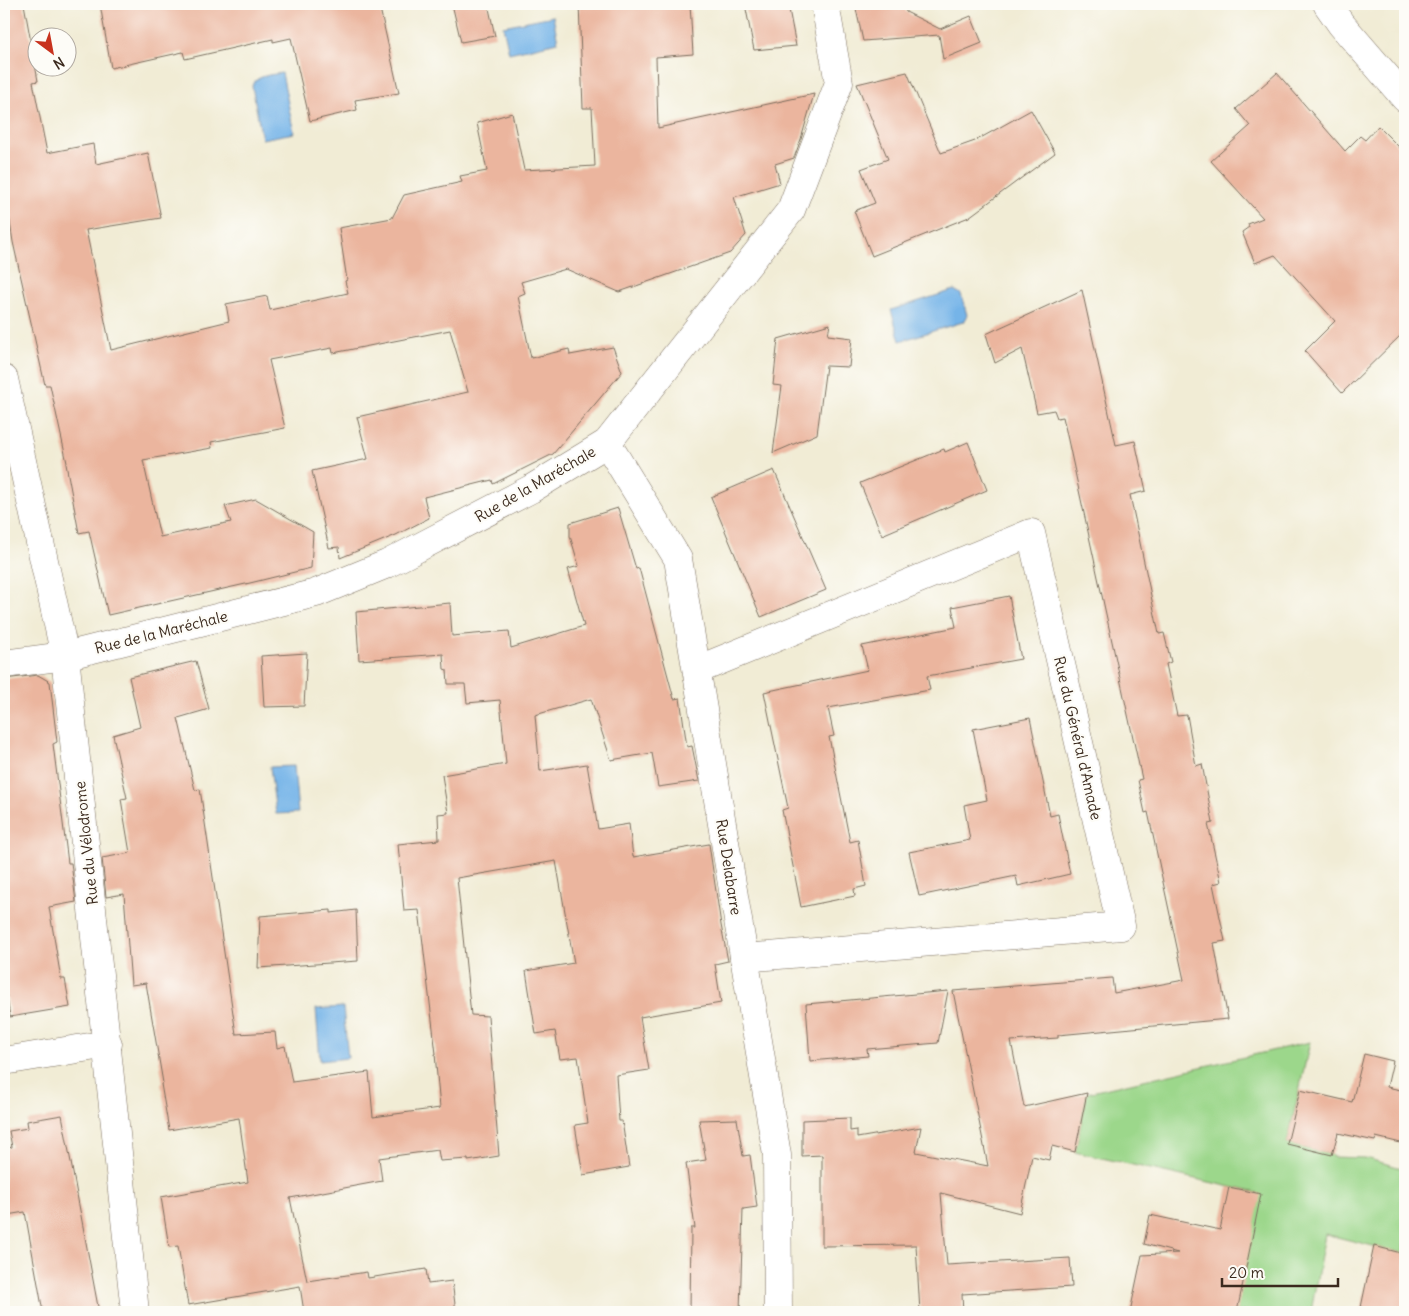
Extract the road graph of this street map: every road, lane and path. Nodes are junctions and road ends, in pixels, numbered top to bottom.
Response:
1 (825, 4) edge
2 (1327, 4) edge
3 (1405, 98) edge
4 (4, 379) edge
5 (607, 442) junction
6 (66, 656) junction
7 (4, 664) edge
8 (697, 670) junction
9 (744, 958) junction
10 (108, 1044) junction
11 (4, 1061) edge
12 (135, 1312) edge
13 (778, 1312) edge

1 - 5 street, Rue de la Maréchale
2 - 3 street
4 - 6 street, Rue du Vélodrome
5 - 6 street, Rue de la Maréchale
5 - 8 street, Rue Delabarre
6 - 7 street, Rue de la Maréchale
6 - 10 street, Rue du Vélodrome
8 - 9 street, Rue Delabarre
8 - 9 street, Rue du Général d'Amade
9 - 13 street, Rue Delabarre
10 - 11 street
10 - 12 street, Rue du Vélodrome

